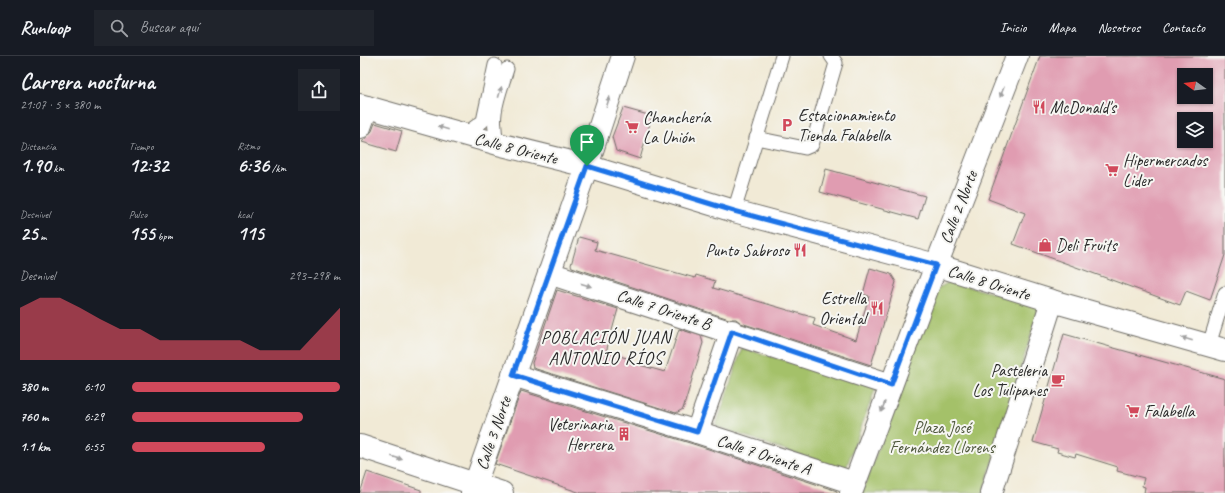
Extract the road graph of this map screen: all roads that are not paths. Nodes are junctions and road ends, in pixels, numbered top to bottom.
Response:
1 (623, 56) edge
2 (782, 56) edge
3 (832, 56) edge
4 (1016, 56) edge
5 (364, 106) edge
6 (360, 127) edge
7 (465, 134) junction
8 (756, 138) junction
9 (498, 144) junction
10 (587, 166) junction
11 (734, 211) junction
12 (936, 265) junction
13 (549, 273) junction
14 (1225, 293) edge
15 (1052, 301) junction
16 (732, 331) junction
17 (1217, 348) edge
18 (513, 375) junction
19 (891, 385) junction
20 (697, 432) junction
21 (360, 446) edge
22 (473, 488) edge
23 (853, 488) edge
24 (502, 493) edge
25 (992, 493) edge

10 -> 1 street, Calle 3 Norte
2 - 8 lane
3 - 8 lane
4 -> 12 street, Calle 2 Norte
5 - 6 street
7 -> 5 street, Calle 8 Oriente
7 - 9 street, Calle 8 Oriente
9 -> 7 lane
8 - 11 lane
9 - 10 street, Calle 8 Oriente
10 - 11 street, Calle 8 Oriente
10 - 13 street, Calle 3 Norte
11 - 12 street, Calle 8 Oriente
12 - 15 street, Calle 8 Oriente
12 - 19 street, Calle 2 Norte
13 -> 16 street, Calle 7 Oriente B
13 - 18 street, Calle 3 Norte
14 - 17 lane
17 -> 15 street, Calle 8 Oriente
15 - 25 street
16 - 19 street, Calle 7 Oriente B
16 - 20 street
18 - 20 street, Calle 7 Oriente A
18 - 22 street, Calle 3 Norte
19 -> 23 street, Calle 2 Norte
20 - 23 street, Calle 7 Oriente A
21 -> 22 street
22 - 24 street

